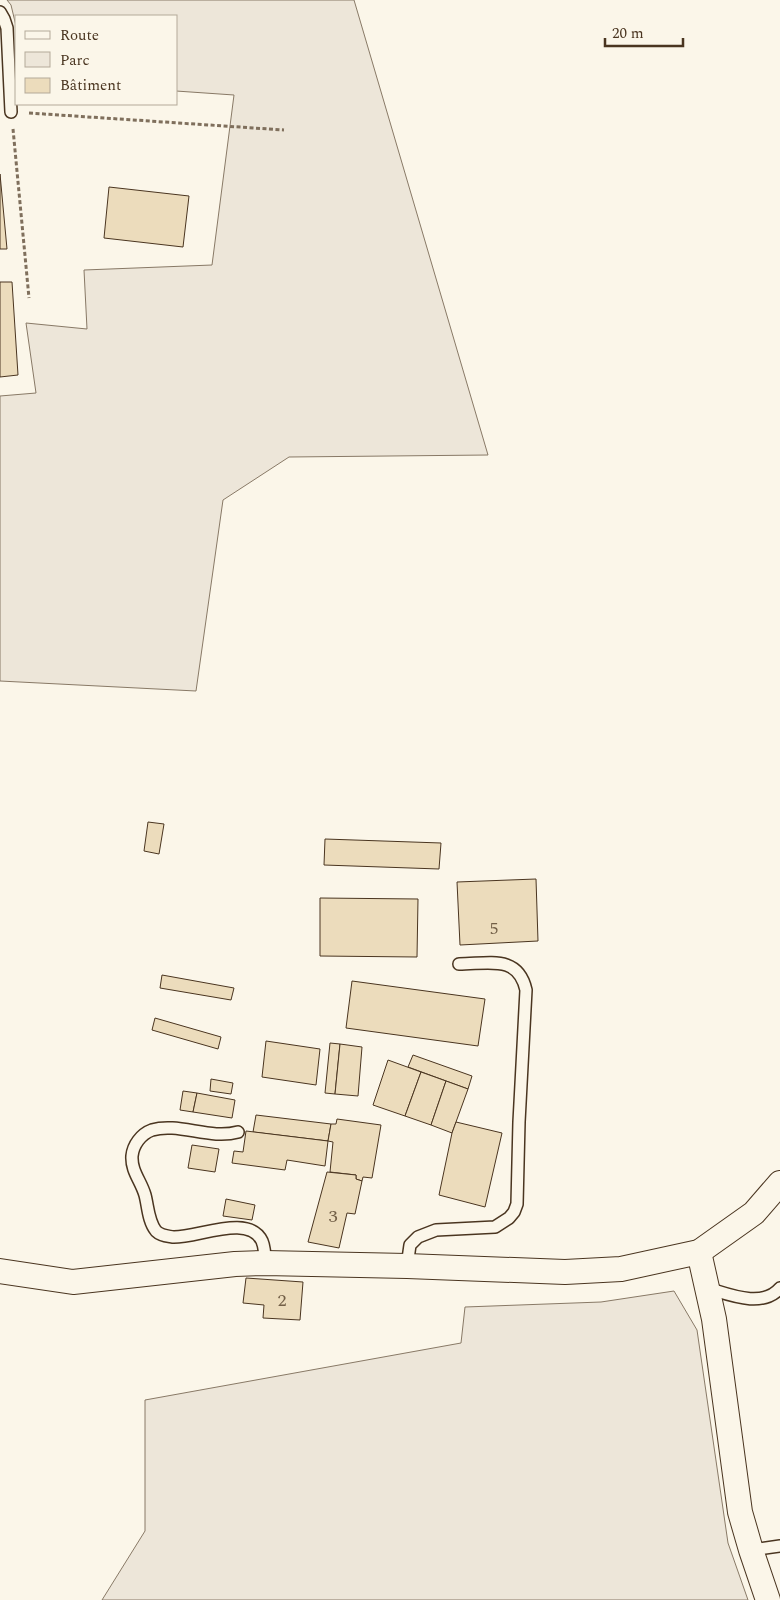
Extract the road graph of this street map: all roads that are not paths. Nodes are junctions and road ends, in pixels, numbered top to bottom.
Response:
1 (0, 12) edge
2 (11, 112) road end
3 (459, 964) dead end
4 (238, 1132) dead end
5 (780, 1183) edge
6 (699, 1252) junction
7 (265, 1263) junction
8 (407, 1266) junction
9 (0, 1271) edge
10 (706, 1288) junction
11 (780, 1288) edge
12 (780, 1546) edge
13 (751, 1550) junction
14 (768, 1600) edge

1 - 2 lane
3 - 8 lane
4 - 7 lane
5 - 6 street
6 - 8 street
6 - 10 street
7 - 8 street
7 - 9 street
10 - 11 lane
10 - 13 street
12 - 13 lane
13 - 14 street

